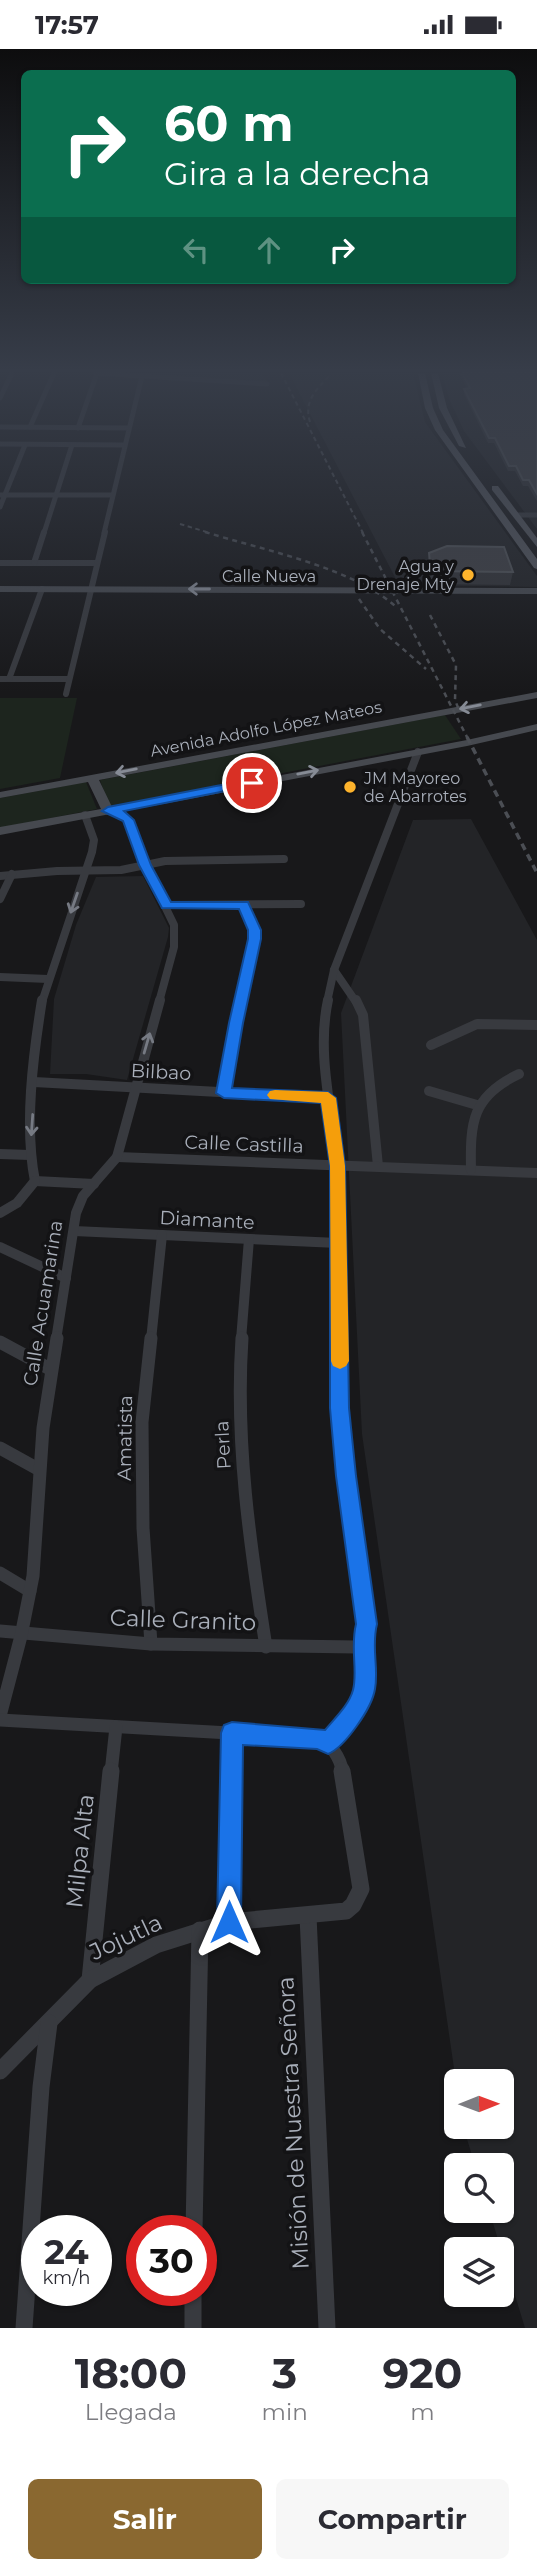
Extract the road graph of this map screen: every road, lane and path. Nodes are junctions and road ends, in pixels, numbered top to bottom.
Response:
1 (62, 479) edge
2 (116, 479) edge
3 (475, 479) edge
4 (488, 479) edge
5 (2, 495) edge
6 (57, 495) junction
7 (112, 495) junction
8 (0, 507) edge
9 (516, 515) junction
10 (537, 515) edge
11 (537, 544) edge
12 (0, 563) edge
13 (34, 563) junction
14 (96, 563) junction
15 (537, 566) edge
16 (90, 588) junction
17 (0, 589) edge
18 (42, 589) junction
19 (537, 591) edge
20 (0, 679) edge
21 (9, 679) junction
22 (68, 679) junction
23 (66, 694) dead end
24 (537, 695) edge
25 (537, 727) edge
26 (418, 752) junction
27 (92, 778) junction
28 (0, 795) edge
29 (108, 811) junction
30 (85, 815) junction
31 (0, 831) edge
32 (284, 859) dead end
33 (145, 865) junction
34 (86, 870) junction
35 (12, 874) junction
36 (0, 877) edge
37 (0, 899) edge
38 (301, 904) dead end
39 (166, 905) junction
40 (244, 905) junction
41 (334, 970) junction
42 (0, 977) edge
43 (48, 979) junction
44 (537, 1025) edge
45 (431, 1045) dead end
46 (519, 1074) dead end
47 (34, 1082) junction
48 (134, 1088) junction
49 (429, 1091) dead end
50 (224, 1093) junction
51 (328, 1098) junction
52 (477, 1105) junction
53 (0, 1154) edge
54 (30, 1156) junction
55 (117, 1157) junction
56 (337, 1166) junction
57 (378, 1166) junction
58 (471, 1170) junction
59 (537, 1173) edge
60 (35, 1181) junction
61 (94, 1184) junction
62 (0, 1213) edge
63 (74, 1231) junction
64 (162, 1235) junction
65 (248, 1239) junction
66 (338, 1243) junction
67 (0, 1247) edge
68 (66, 1279) junction
69 (0, 1342) edge
70 (50, 1369) junction
71 (0, 1448) edge
72 (38, 1469) junction
73 (0, 1573) edge
74 (30, 1591) junction
75 (0, 1631) edge
76 (23, 1635) junction
77 (362, 1642) junction
78 (151, 1644) junction
79 (266, 1647) junction
80 (0, 1718) edge
81 (116, 1727) junction
82 (232, 1733) junction
83 (323, 1741) junction
84 (308, 1916) junction
85 (229, 1922) junction
86 (200, 1930) junction
87 (90, 1980) junction
88 (49, 2023) junction
89 (0, 2071) edge
90 (194, 2215) edge
91 (193, 2306) edge
92 (24, 2328) edge
93 (193, 2328) edge
94 (327, 2328) edge

1 - 6 street
2 - 7 street
3 - 15 main road
4 - 9 main road
5 - 6 street
5 - 8 street
6 - 7 street
6 - 13 street
7 - 14 street
9 - 10 street
9 - 11 main road
12 - 13 street
13 - 14 street
14 - 16 street
16 - 18 main road, Calle Nueva
19 -> 16 main road, Calle Nueva
16 - 22 street
17 - 18 main road, Calle Nueva
18 - 21 street
20 - 21 street
21 - 22 street
22 - 23 street
24 -> 27 main road, Avenida Adolfo López Mateos
25 - 26 main road
29 -> 26 main road
26 - 41 street
27 - 28 main road, Avenida Adolfo López Mateos
27 - 29 main road
29 - 30 main road
29 - 33 street, Calle Acuamarina
30 - 31 main road
30 - 34 street
32 - 33 street
33 - 34 street
33 - 39 street, Calle Acuamarina
34 - 35 street
34 -> 43 street
35 - 36 street
35 - 37 street
38 - 40 street
39 - 40 street
48 -> 39 street, Calle Acuamarina
40 - 50 street
41 - 51 street
41 - 57 street
42 - 43 street
43 - 47 street
44 - 45 street
46 - 52 street
47 - 48 street, Bilbao
47 -> 54 street
48 - 50 street, Bilbao
48 - 55 street, Calle Acuamarina
49 - 52 street
50 - 51 street, Bilbao
51 - 56 street
52 - 58 street
53 - 54 street
54 - 60 street
55 - 56 street, Calle Castilla
55 - 61 street, Calle Acuamarina
56 - 57 street, Calle Castilla
56 - 66 street
57 - 58 street, Calle Castilla
58 - 59 street, Calle Castilla
60 - 61 street
60 - 62 street
61 - 63 street, Calle Acuamarina
63 - 64 street, Diamante
63 - 68 street, Calle Acuamarina
64 - 65 street, Diamante
64 - 78 street, Amatista
65 - 66 street, Diamante
65 - 79 street, Perla
66 - 77 street
67 - 68 street
68 - 70 street, Calle Acuamarina
69 - 70 street
70 - 72 street, Calle Acuamarina
71 - 72 street
72 - 74 street, Calle Acuamarina
73 - 74 street
74 - 76 street, Calle Acuamarina
75 - 76 street, Calle Granito
76 - 78 street, Calle Granito
76 - 80 street, Calle Acuamarina
77 - 79 street, Calle Granito
77 - 83 street
78 - 79 street, Calle Granito
80 - 81 street
81 - 82 street
81 - 87 street, Milpa Alta
82 - 83 street
82 - 85 street
83 - 84 street, Jojutla
84 - 85 street, Jojutla
84 - 94 street, Misión de Nuestra Señora
85 - 86 street, Jojutla
86 - 87 street, Jojutla
86 - 90 street
87 - 88 street, Jojutla
88 - 89 street, Jojutla
88 - 92 street
91 - 93 street

